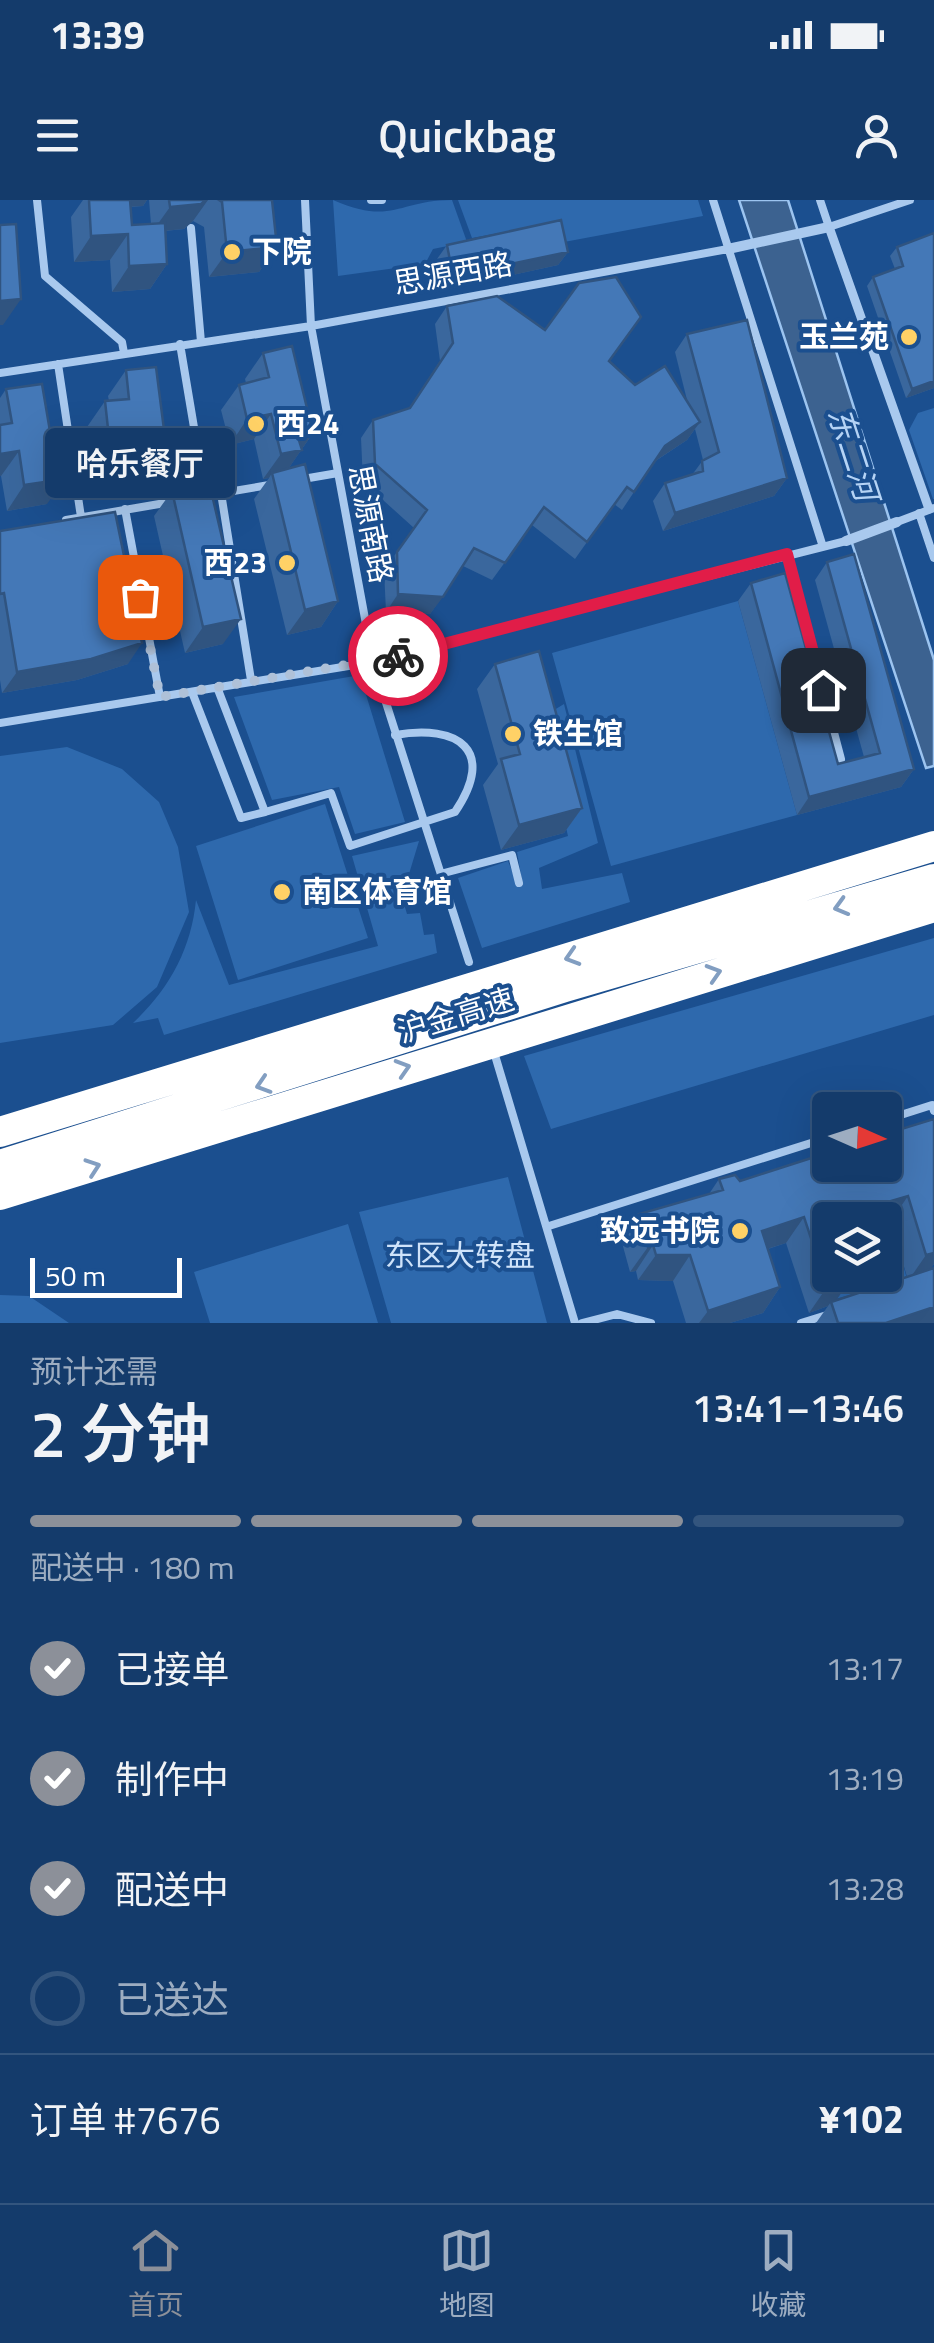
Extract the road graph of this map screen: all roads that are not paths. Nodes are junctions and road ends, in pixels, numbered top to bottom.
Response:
1 (38, 200) edge
2 (305, 200) edge
3 (371, 200) edge
4 (382, 200) edge
5 (713, 200) edge
6 (820, 200) edge
7 (910, 200) edge
8 (829, 227) junction
9 (191, 228) edge
10 (734, 248) junction
11 (312, 326) junction
12 (201, 342) junction
13 (180, 344) junction
14 (124, 354) junction
15 (58, 364) junction
16 (0, 373) edge
17 (338, 473) junction
18 (299, 480) edge
19 (279, 483) edge
20 (221, 493) junction
21 (205, 496) junction
22 (125, 509) junction
23 (928, 510) edge
24 (81, 517) junction
25 (60, 522) edge
26 (897, 522) joint
27 (846, 540) joint
28 (823, 547) junction
29 (787, 554) junction
30 (934, 558) edge
31 (374, 662) junction
32 (252, 680) junction
33 (217, 686) junction
34 (192, 692) junction
35 (160, 697) junction
36 (0, 723) edge
37 (395, 734) junction
38 (842, 759) edge
39 (265, 812) junction
40 (426, 824) junction
41 (933, 846) edge
42 (444, 873) junction
43 (934, 879) edge
44 (519, 883) dead end
45 (934, 907) edge
46 (469, 962) dead end
47 (494, 1052) dead end
48 (933, 1107) edge
49 (902, 1115) edge
50 (0, 1132) edge
51 (812, 1143) edge
52 (0, 1165) edge
53 (0, 1195) edge
54 (549, 1226) junction
55 (842, 1310) edge
56 (578, 1323) edge
57 (651, 1323) edge
58 (801, 1323) edge

1 - 14 lane
2 - 11 lane, 思源南路
3 - 4 lane
5 - 10 lane
6 - 8 lane
7 - 8 lane, 思源西路
8 - 10 street, 思源西路
8 - 23 street
9 - 12 lane
10 - 11 lane, 思源西路
10 - 28 lane
11 - 12 lane, 思源西路
11 - 17 lane, 思源南路
12 - 13 lane, 思源西路
13 - 14 lane, 思源西路
13 - 21 lane
14 - 15 lane, 思源西路
15 - 16 lane, 思源西路
15 - 24 lane
17 - 18 lane
17 - 31 lane, 思源南路
19 - 20 lane
20 - 21 lane
20 - 32 lane
21 - 22 lane
22 - 24 lane
22 - 35 lane
23 - 26 lane
23 - 30 lane
24 - 25 lane
26 - 27 street
27 - 28 lane
28 - 29 lane
29 - 31 lane
29 - 38 lane
31 - 32 lane
31 - 37 lane, 思源南路
32 - 33 lane
33 - 34 lane
33 - 39 lane
34 - 35 lane
34 - 39 lane
35 - 36 lane
37 - 40 lane, 思源南路
37 - 40 lane
39 - 40 lane
40 - 42 lane, 思源南路
41 -> 50 highway, 沪金高速
42 - 44 lane
42 - 46 lane, 思源南路
43 -> 52 highway, 沪金高速
53 -> 45 highway, 沪金高速
47 - 54 lane
48 - 49 lane
51 - 54 lane
54 - 56 lane
55 - 58 lane
56 - 57 lane

